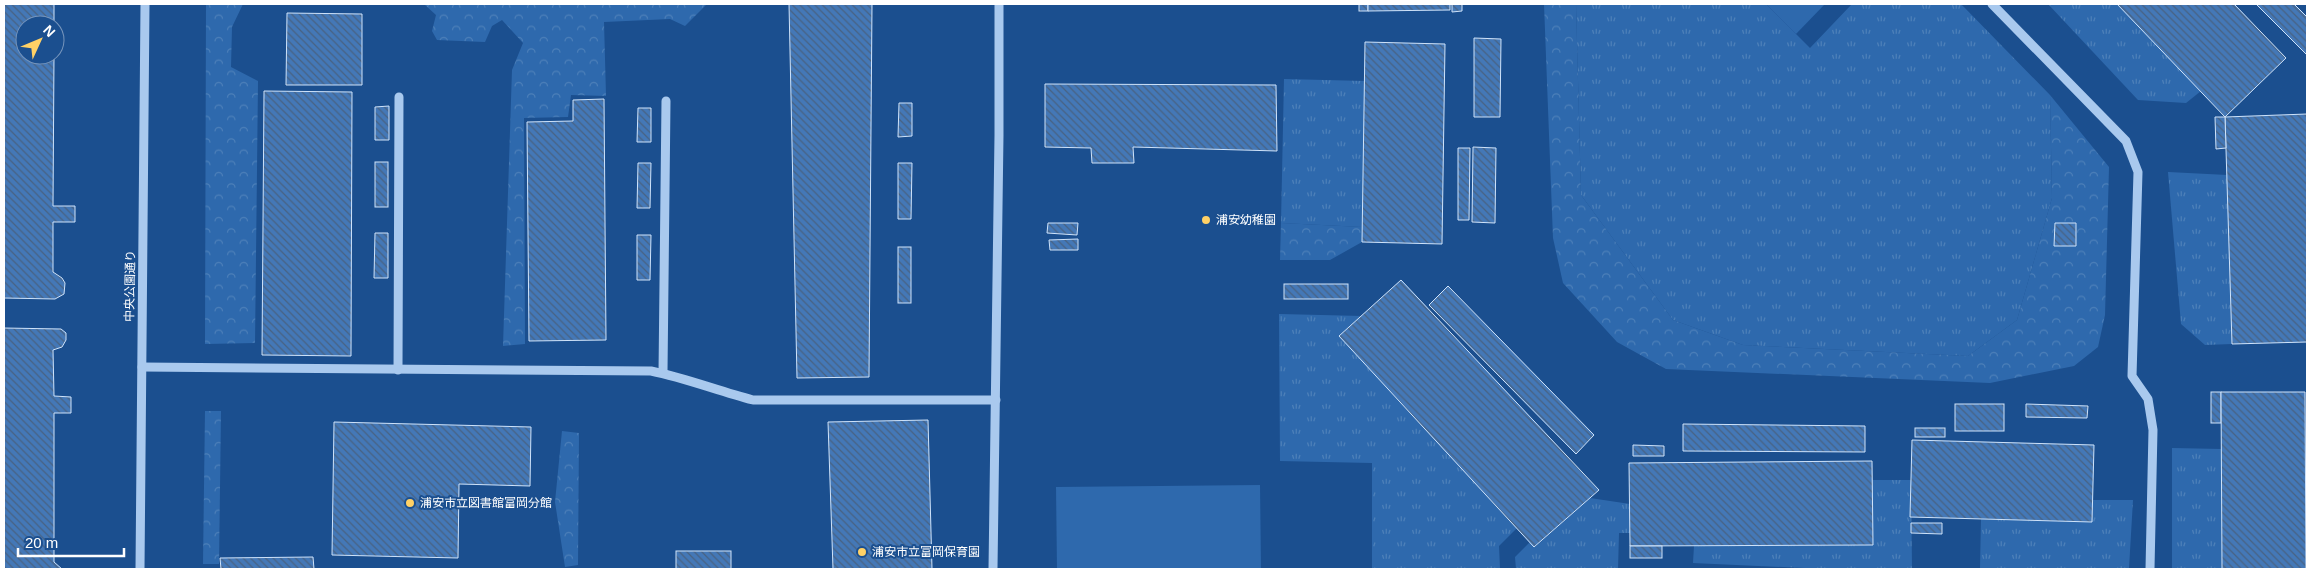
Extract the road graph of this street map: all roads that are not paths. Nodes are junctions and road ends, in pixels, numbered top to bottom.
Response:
1 (145, 4) edge
2 (999, 4) edge
3 (1992, 4) edge
4 (399, 97) dead end
5 (666, 101) dead end
6 (142, 367) junction
7 (398, 370) junction
8 (663, 373) junction
9 (996, 400) junction
10 (140, 569) edge
11 (993, 569) edge
12 (2150, 569) edge

1 - 6 street, 中央公園通り
2 - 9 street
3 - 12 street
4 - 7 street
5 - 8 street
6 - 7 street
6 - 10 street, 中央公園通り
7 - 8 street
8 - 9 street
9 - 11 street

